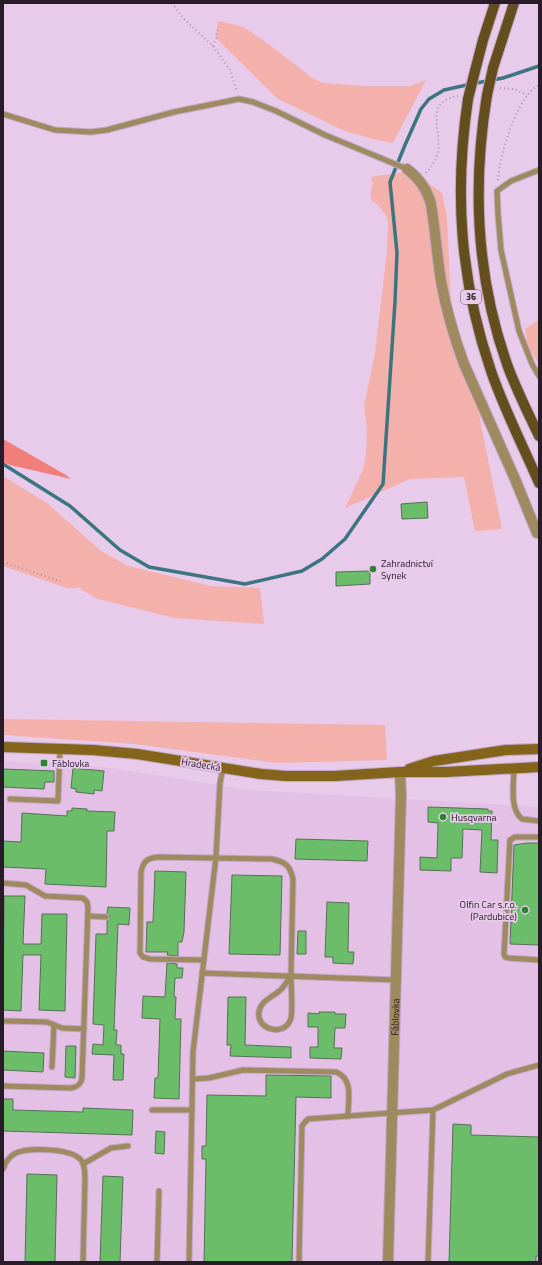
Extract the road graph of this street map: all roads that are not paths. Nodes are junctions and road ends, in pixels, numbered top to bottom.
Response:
1 (489, 3) edge
2 (495, 3) edge
3 (514, 3) edge
4 (490, 17) junction
5 (3, 114) edge
6 (406, 169) joint
7 (539, 170) edge
8 (539, 376) edge
9 (539, 436) edge
10 (539, 483) edge
11 (537, 533) dead end
12 (3, 746) edge
13 (60, 749) junction
14 (539, 749) edge
15 (539, 767) edge
16 (223, 768) junction
17 (514, 768) junction
18 (400, 772) junction
19 (10, 799) dead end
20 (539, 821) edge
21 (539, 837) edge
22 (216, 857) junction
23 (3, 883) edge
24 (88, 916) junction
25 (106, 916) dead end
26 (204, 960) junction
27 (539, 960) edge
28 (202, 973) junction
29 (291, 975) junction
30 (396, 980) junction
31 (3, 1021) edge
32 (54, 1025) junction
33 (84, 1029) junction
34 (539, 1065) edge
35 (52, 1067) dead end
36 (193, 1079) junction
37 (3, 1086) edge
38 (152, 1110) dead end
39 (192, 1110) junction
40 (433, 1110) junction
41 (392, 1113) junction
42 (348, 1116) junction
43 (128, 1146) dead end
44 (5, 1159) edge
45 (83, 1164) junction
46 (3, 1169) edge
47 (159, 1191) dead end
48 (83, 1262) edge
49 (157, 1262) edge
50 (189, 1262) edge
51 (298, 1262) edge
52 (388, 1262) edge
53 (428, 1262) edge

1 - 4 lane
2 - 4 main road, 36
3 - 9 main road, 36, bridge
4 - 10 main road, 36, bridge
5 - 6 lane
6 - 11 street
7 - 8 lane
12 - 13 main road, Hradecká
13 - 16 main road, Hradecká
13 - 19 lane
14 - 18 main road, Hradecká
15 - 17 main road, Hradecká
16 - 18 main road, Hradecká
16 - 22 lane
17 - 18 main road, Hradecká
17 - 20 lane
18 - 30 street, Fáblovka
21 - 27 lane
22 - 26 lane
22 - 26 lane
22 - 29 lane
23 - 24 lane
24 - 25 lane
24 - 33 lane
26 - 28 lane
28 - 29 lane
28 - 36 lane
29 - 29 lane
29 - 30 lane
30 - 41 street, Fáblovka
31 - 32 lane
32 - 33 lane
32 - 35 lane
33 - 37 lane
34 - 40 lane
36 - 39 lane
36 - 42 lane
38 - 39 lane
39 - 50 lane
40 - 41 lane
40 - 53 lane
41 - 42 lane
41 - 52 street, Fáblovka
42 - 51 lane
43 - 45 lane
44 - 45 lane
44 - 46 lane
45 - 48 lane
47 - 49 lane

